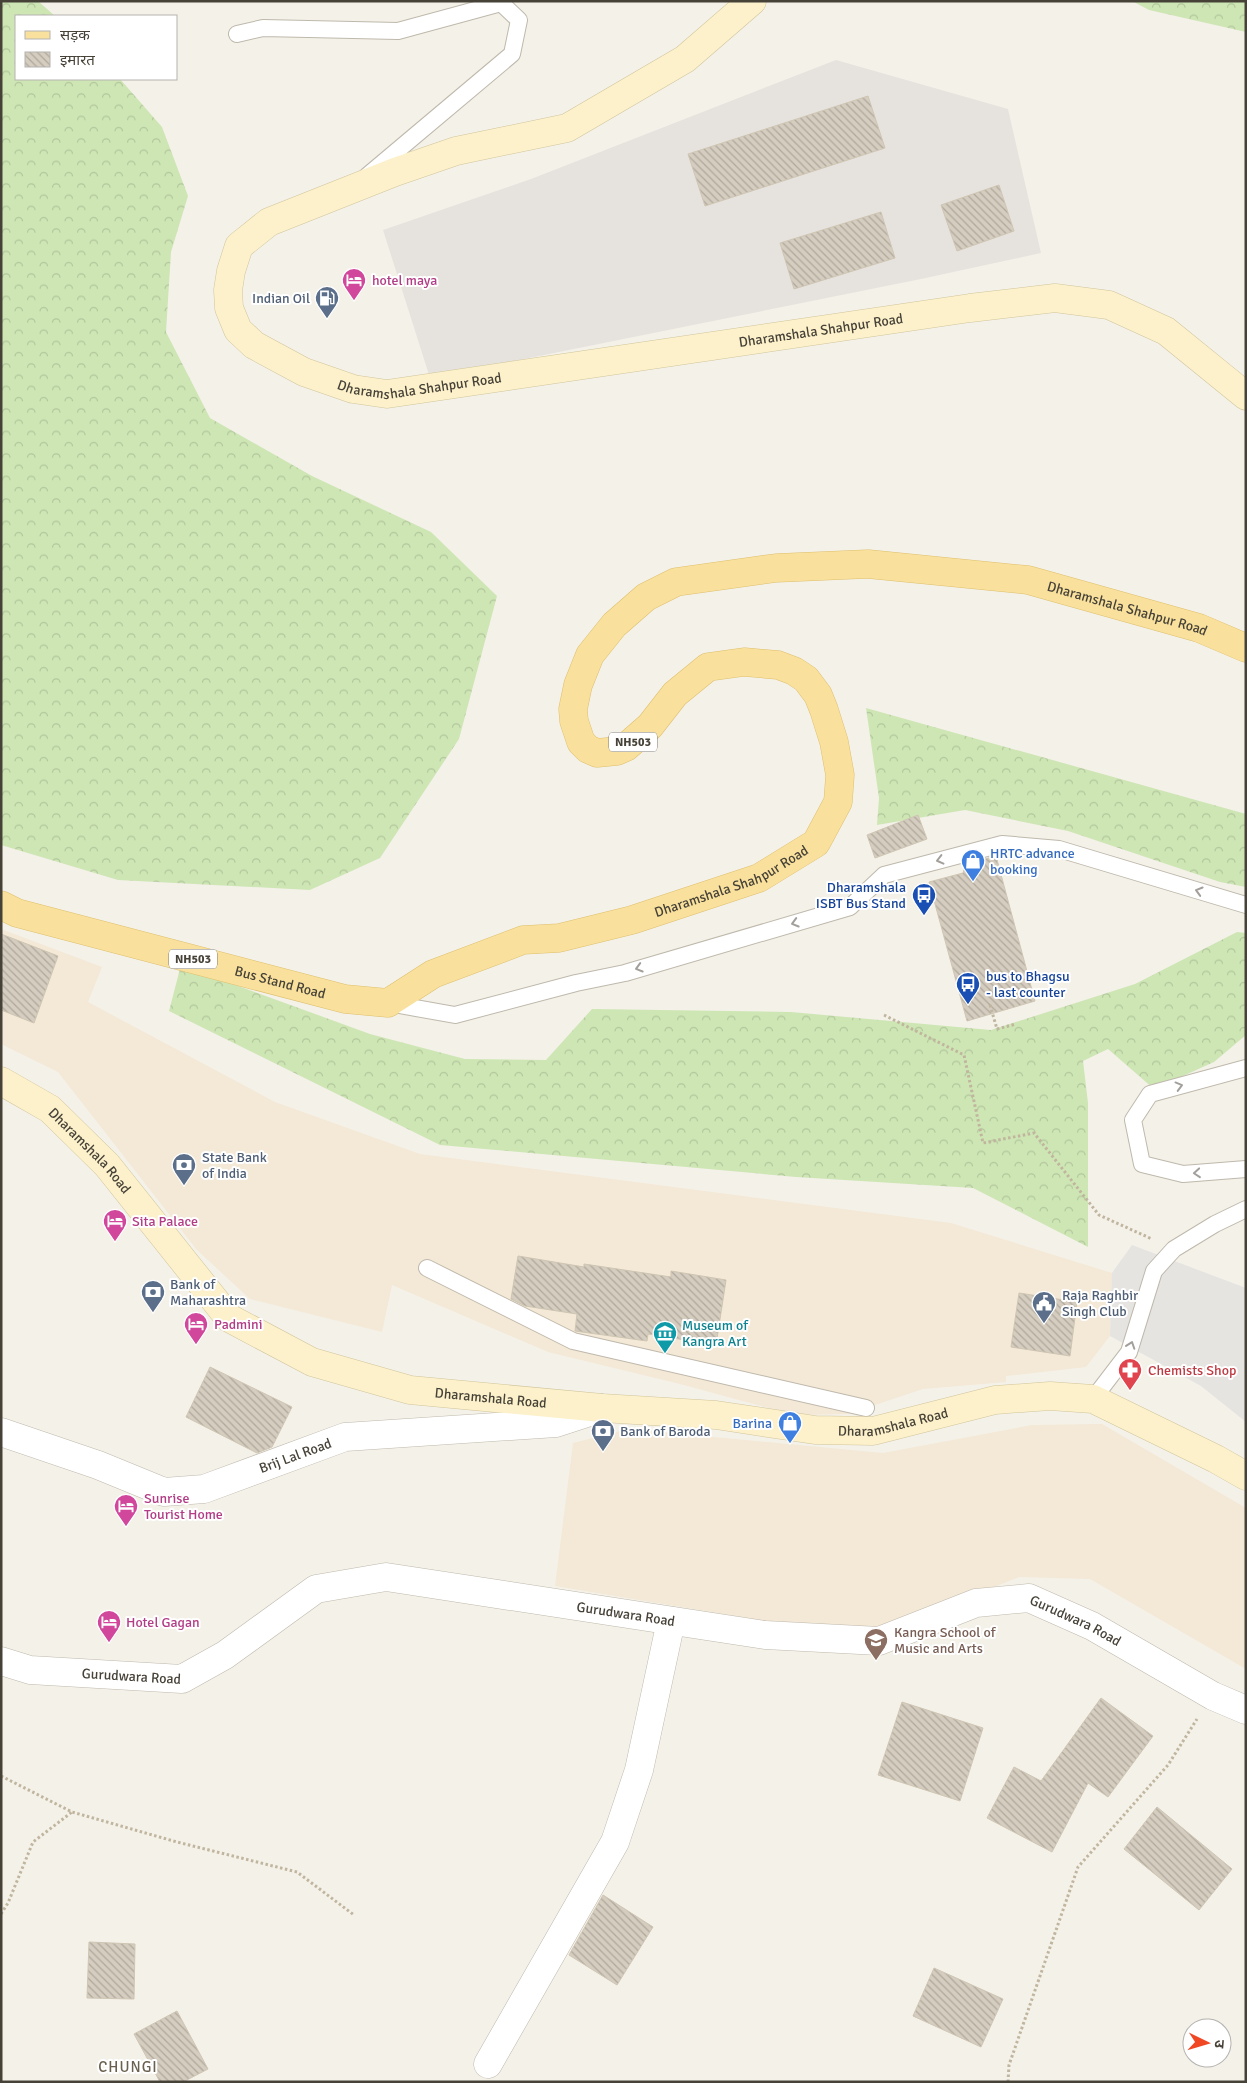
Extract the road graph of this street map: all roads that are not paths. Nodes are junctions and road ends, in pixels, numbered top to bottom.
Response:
1 (752, 1) edge
2 (237, 34) dead end
3 (352, 189) junction
4 (1246, 396) edge
5 (1246, 648) edge
6 (1, 905) edge
7 (1246, 905) edge
8 (388, 1002) junction
9 (1246, 1068) edge
10 (1, 1081) edge
11 (1246, 1169) edge
12 (1246, 1209) edge
13 (427, 1268) dead end
14 (1093, 1399) junction
15 (602, 1408) junction
16 (866, 1408) dead end
17 (1, 1432) edge
18 (1246, 1476) edge
19 (671, 1621) junction
20 (1, 1660) edge
21 (1246, 1710) edge
22 (488, 2064) dead end

1 - 3 main road, Dharamshala Shahpur Road
2 - 3 lane
3 - 4 main road, Dharamshala Shahpur Road
5 - 8 main road, Dharamshala Shahpur Road / NH503
6 - 8 main road, Bus Stand Road / NH503
7 -> 8 lane
11 -> 9 lane
10 - 15 main road, Dharamshala Road
14 -> 12 lane
13 - 16 lane
14 - 15 main road, Dharamshala Road
14 - 18 main road
15 - 17 street, Brij Lal Road
19 - 20 street, Gurudwara Road
19 - 21 street, Gurudwara Road
19 - 22 street

